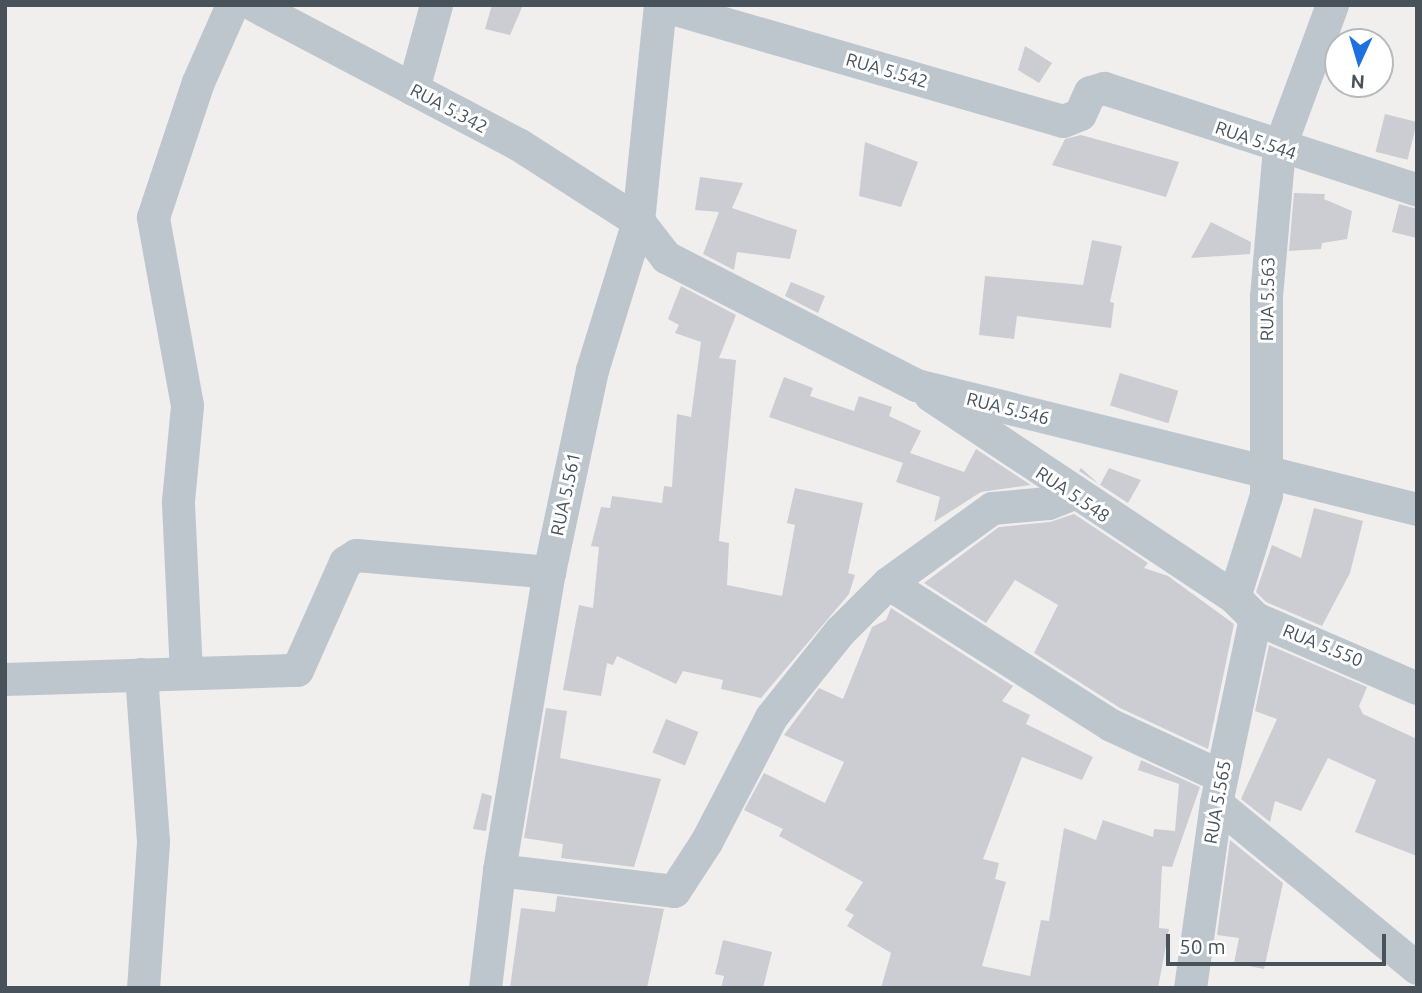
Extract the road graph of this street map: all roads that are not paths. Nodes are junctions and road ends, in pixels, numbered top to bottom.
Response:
1 (232, 5) edge
2 (254, 5) edge
3 (436, 5) edge
4 (661, 5) edge
5 (1332, 5) edge
6 (293, 15) edge
7 (1097, 87) joint
8 (413, 89) junction
9 (1279, 148) junction
10 (1417, 190) edge
11 (638, 220) junction
12 (916, 385) junction
13 (1267, 471) junction
14 (1074, 493) junction
15 (1417, 509) edge
16 (549, 572) junction
17 (888, 583) junction
18 (1244, 608) junction
19 (186, 673) junction
20 (141, 674) junction
21 (5, 679) edge
22 (1417, 688) edge
23 (1218, 789) junction
24 (499, 870) junction
25 (1417, 968) edge
26 (143, 988) edge
27 (485, 988) edge
28 (1190, 988) edge

1 - 19 street
2 - 6 street, RUA 5.342
3 - 8 street
4 - 7 street, RUA 5.542
4 - 11 street, RUA 5.561
5 - 9 street, RUA 5.563
6 - 8 street, RUA 5.342
7 - 9 street, RUA 5.544
8 - 11 street, RUA 5.342
9 - 10 street, RUA 5.544
9 - 13 street, RUA 5.563
11 - 12 street, RUA 5.546
11 - 16 street, RUA 5.561
12 - 13 street, RUA 5.546
12 - 14 street, RUA 5.548
13 - 15 street, RUA 5.546
13 - 18 street, RUA 5.563
14 - 17 street
14 - 18 street, RUA 5.548
16 - 19 street
16 - 24 street, RUA 5.561
17 - 23 street
17 - 24 street
18 - 22 street, RUA 5.550
18 - 23 street, RUA 5.565
19 - 20 street
20 - 21 street
20 - 26 street
23 - 25 street
23 - 28 street, RUA 5.565
24 - 27 street, RUA 5.561

